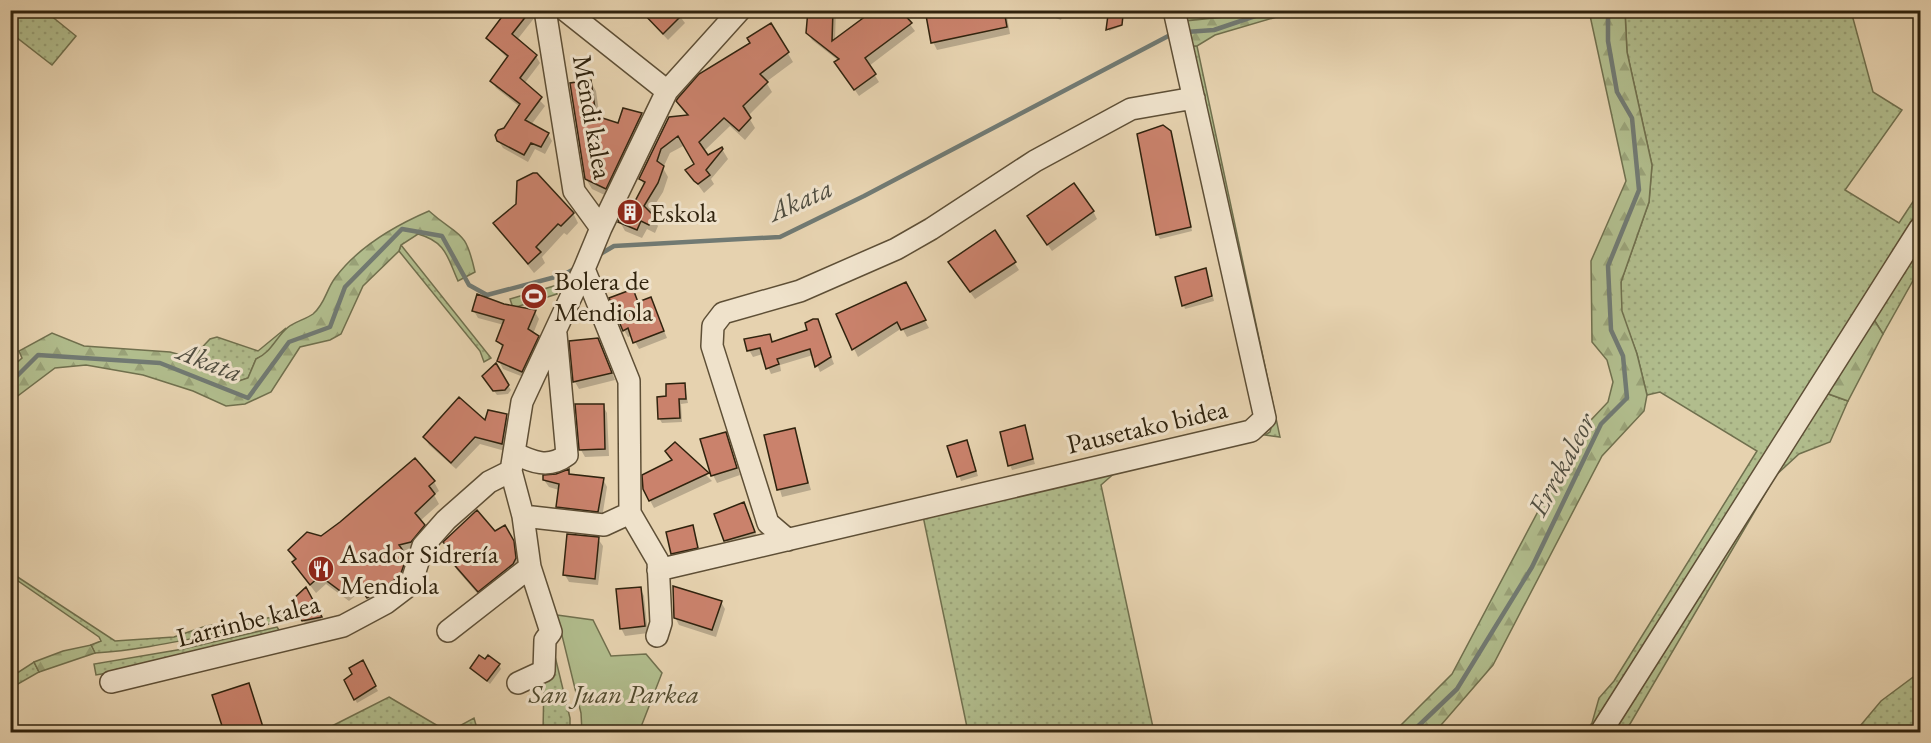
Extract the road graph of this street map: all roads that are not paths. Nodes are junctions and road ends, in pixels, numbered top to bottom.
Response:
1 (545, 10) edge
2 (565, 10) edge
3 (740, 10) edge
4 (1174, 10) edge
5 (667, 91) junction
6 (1194, 98) junction
7 (601, 228) junction
8 (1920, 228) edge
9 (584, 269) junction
10 (556, 331) junction
11 (512, 462) junction
12 (630, 513) junction
13 (523, 516) junction
14 (788, 540) junction
15 (530, 567) junction
16 (658, 570) junction
17 (448, 631) dead end
18 (657, 636) dead end
19 (111, 682) dead end
20 (518, 683) dead end
21 (1601, 732) edge

1 - 7 street, Mendi kalea
2 - 5 street
3 - 5 street
4 - 6 street, Pausetako bidea
5 - 7 street
6 - 14 street
6 - 14 street, Pausetako bidea
7 - 9 street
8 - 21 street
9 - 10 street
9 - 12 street
10 - 11 street
10 - 11 street
11 - 13 street
11 - 19 street, Larrinbe kalea
12 - 13 street
12 - 16 street
13 - 15 street
14 - 16 street, Pausetako bidea
15 - 17 street
15 - 20 street
16 - 18 street

